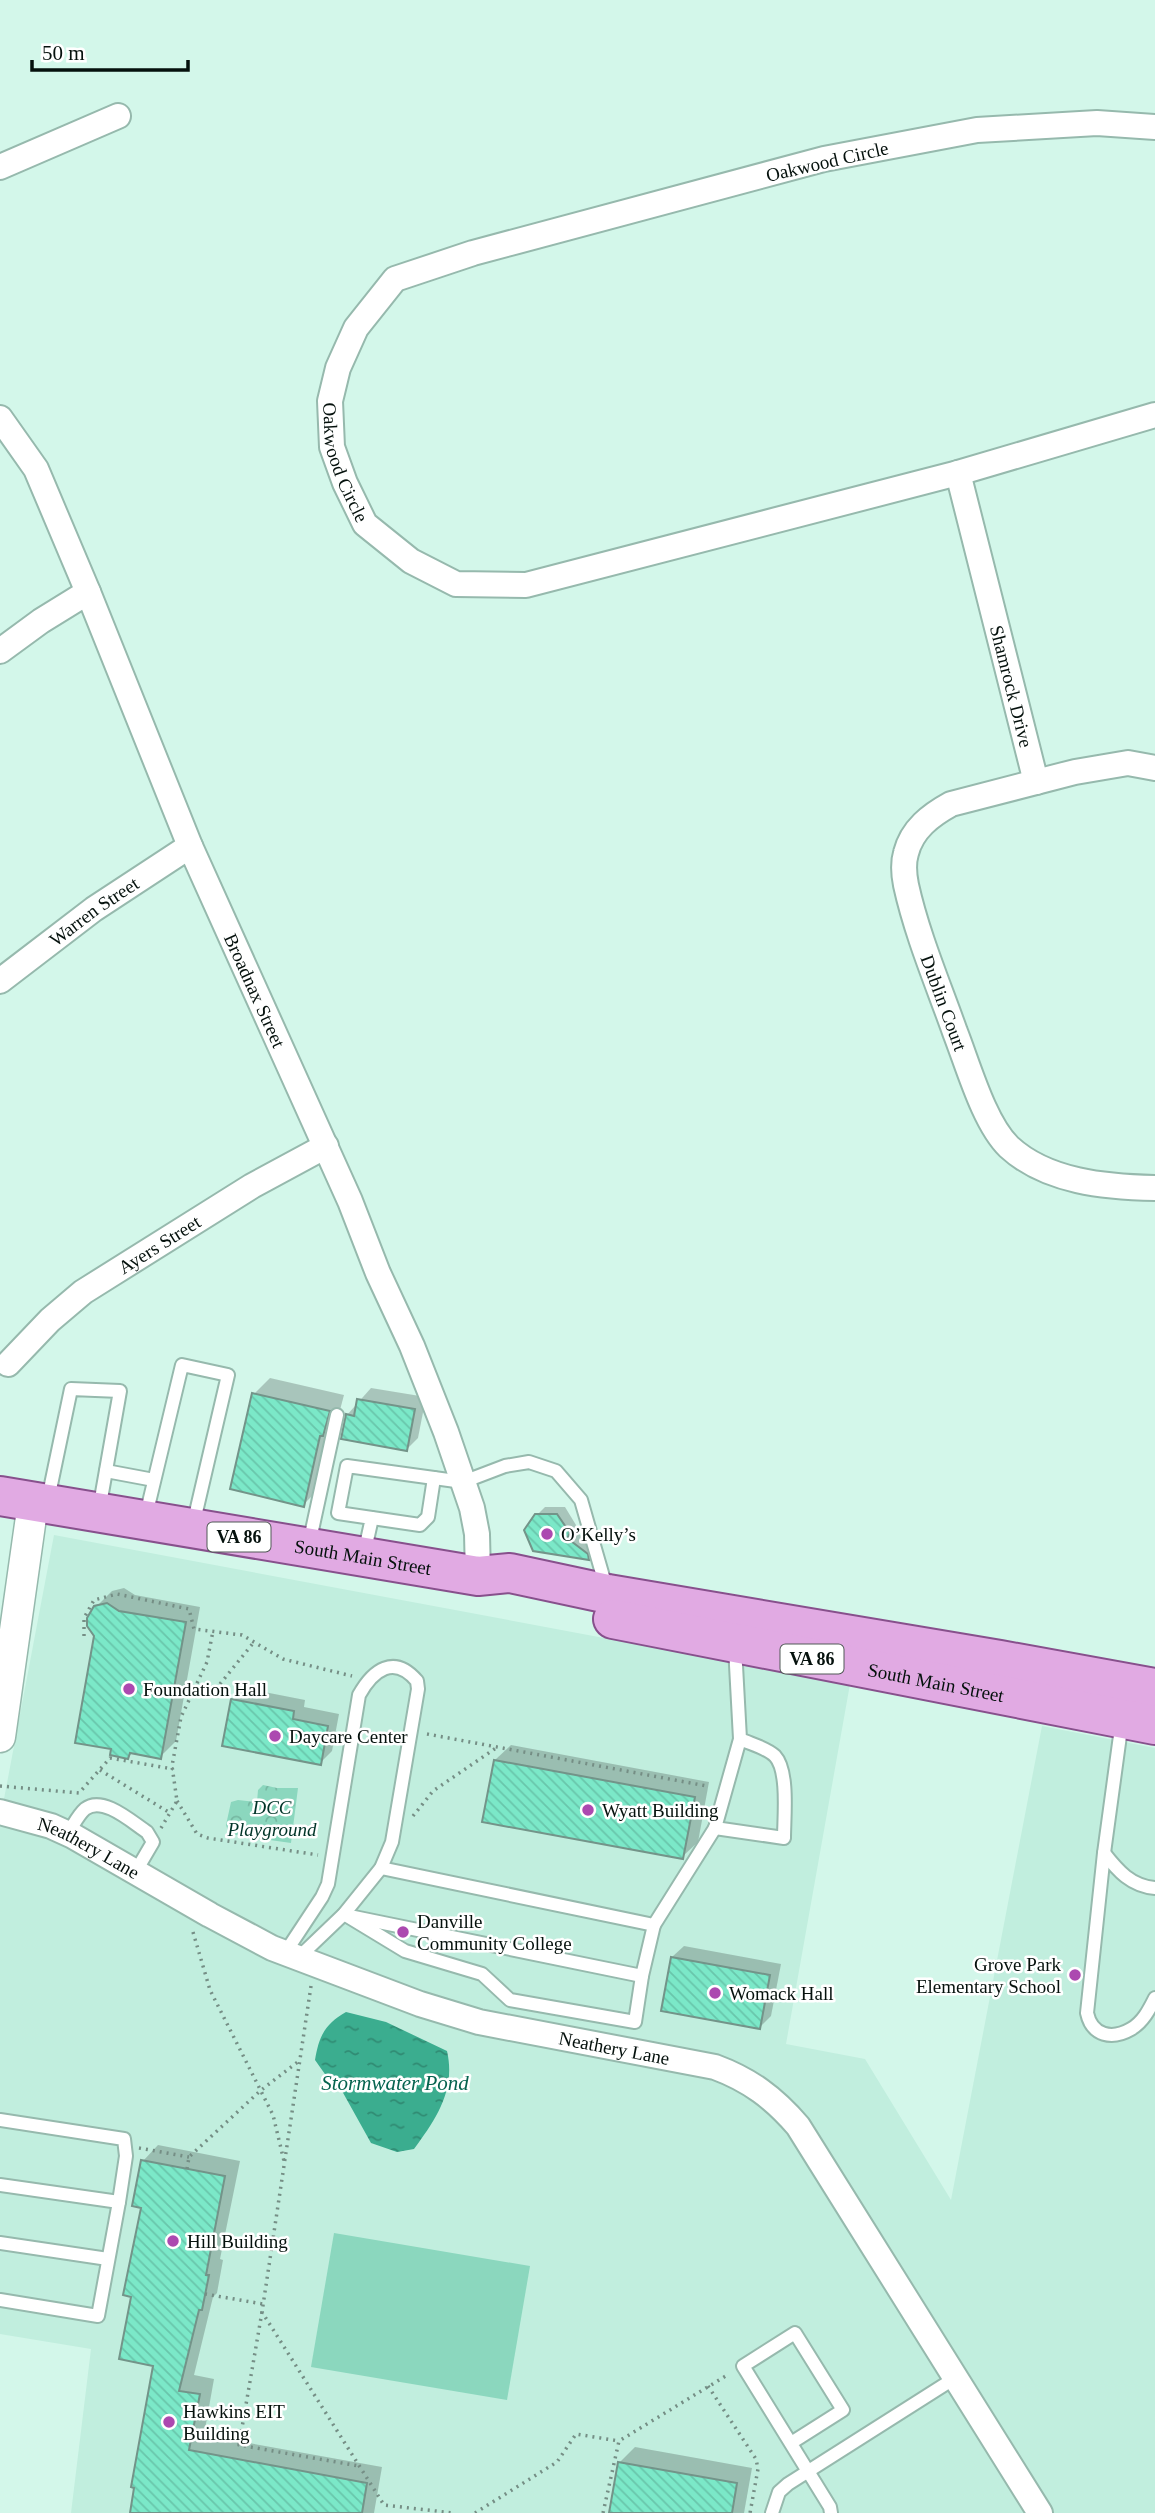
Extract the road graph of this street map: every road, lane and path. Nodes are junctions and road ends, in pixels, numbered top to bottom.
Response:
1 (118, 116) dead end
2 (1155, 127) edge
3 (0, 167) edge
4 (1155, 415) edge
5 (0, 418) edge
6 (958, 473) junction
7 (88, 592) junction
8 (0, 651) edge
9 (1155, 768) edge
10 (1036, 782) junction
11 (190, 846) junction
12 (0, 981) edge
13 (326, 1146) junction
14 (1155, 1188) edge
15 (8, 1364) dead end
16 (337, 1415) dead end
17 (106, 1471) junction
18 (433, 1478) junction
19 (154, 1480) junction
20 (463, 1482) junction
21 (27, 1501) edge
22 (364, 1513) junction
23 (98, 1514) junction
24 (145, 1521) junction
25 (192, 1529) junction
26 (308, 1548) junction
27 (364, 1557) junction
28 (478, 1576) junction
29 (608, 1594) junction
30 (213, 1631) junction
31 (84, 1636) dead end
32 (254, 1641) junction
33 (734, 1644) junction
34 (368, 1679) junction
35 (220, 1684) dead end
36 (1135, 1703) edge
37 (0, 1737) edge
38 (740, 1739) junction
39 (408, 1743) junction
40 (496, 1747) junction
41 (173, 1769) junction
42 (100, 1770) junction
43 (0, 1786) edge
44 (707, 1786) dead end
45 (177, 1801) junction
46 (0, 1812) edge
47 (170, 1813) junction
48 (715, 1828) junction
49 (68, 1833) junction
50 (153, 1842) junction
51 (392, 1842) junction
52 (1104, 1853) junction
53 (332, 1857) junction
54 (381, 1868) junction
55 (136, 1871) junction
56 (1155, 1888) edge
57 (183, 1899) junction
58 (344, 1914) junction
59 (654, 1925) junction
60 (299, 1958) junction
61 (642, 1976) junction
62 (1155, 1998) edge
63 (299, 2061) junction
64 (260, 2091) junction
65 (0, 2120) edge
66 (124, 2145) junction
67 (189, 2157) junction
68 (284, 2164) junction
69 (187, 2169) dead end
70 (0, 2185) edge
71 (119, 2202) junction
72 (0, 2243) edge
73 (108, 2259) junction
74 (205, 2294) dead end
75 (0, 2300) edge
76 (263, 2304) junction
77 (262, 2312) junction
78 (743, 2366) junction
79 (955, 2378) junction
80 (708, 2386) junction
81 (619, 2441) junction
82 (791, 2443) junction
83 (359, 2466) junction
84 (808, 2471) junction
85 (453, 2513) edge
86 (475, 2513) edge
87 (603, 2513) edge
88 (750, 2513) edge
89 (772, 2513) edge
90 (831, 2513) edge
91 (1040, 2513) edge

1 - 3 street
2 - 6 street, Oakwood Circle
4 - 6 street, Oakwood Circle
5 - 7 street, Broadnax Street
6 - 10 street, Shamrock Drive
7 - 8 street
7 - 11 street, Broadnax Street
9 - 10 street
10 - 14 street, Dublin Court
11 - 12 street, Warren Street
11 - 13 street, Broadnax Street
13 - 15 street, Ayers Street
13 - 20 street, Broadnax Street
16 - 26 lane
17 - 19 lane
17 - 21 lane
17 - 23 lane
18 - 20 lane
18 - 22 lane
18 - 22 lane
19 - 24 lane
19 - 25 lane
20 - 28 street, Broadnax Street
20 - 29 lane
21 - 23 main road, South Main Street / VA 86
21 - 37 street
22 - 27 lane
23 - 24 main road, South Main Street / VA 86
24 - 25 main road, South Main Street / VA 86
25 - 26 main road, South Main Street / VA 86
26 - 27 main road, South Main Street / VA 86
27 - 28 main road, South Main Street / VA 86
28 - 29 main road, South Main Street / VA 86
28 - 33 main road, South Main Street / VA 86
29 - 36 main road, South Main Street / VA 86
30 - 31 path
30 - 32 path
30 - 41 path
32 - 34 path
32 - 35 path
33 - 36 main road, South Main Street / VA 86
33 - 38 lane
34 - 39 lane
34 - 53 lane
36 - 52 lane
38 - 48 lane
38 - 48 lane
39 - 40 path
39 - 51 lane
40 - 44 path
40 - 51 path
41 - 42 path
41 - 45 path
42 - 43 path
42 - 47 path
45 - 47 path
45 - 53 path
46 - 49 street, Neathery Lane
47 - 50 path
48 - 59 lane
49 - 50 lane
49 - 55 street, Neathery Lane
50 - 55 lane
51 - 54 lane
52 - 56 lane
52 - 62 lane
53 - 60 lane
54 - 58 lane
54 - 59 lane
55 - 57 street, Neathery Lane
57 - 60 street, Neathery Lane
57 - 64 path
58 - 60 lane
58 - 61 lane
58 - 61 lane
59 - 61 lane
60 - 63 path
60 - 79 street, Neathery Lane
63 - 64 path
63 - 68 path
64 - 67 path
64 - 68 path
65 - 66 lane
66 - 67 path
66 - 71 lane
67 - 69 path
68 - 76 path
70 - 71 lane
71 - 73 lane
72 - 73 lane
73 - 75 lane
74 - 76 path
76 - 77 path
77 - 83 path
77 - 83 path
78 - 80 path
78 - 82 lane
78 - 82 lane
79 - 84 lane
79 - 91 street, Neathery Lane
80 - 81 path
80 - 88 path
81 - 86 path
81 - 87 path
82 - 84 lane
83 - 85 path
84 - 89 lane
84 - 90 lane

